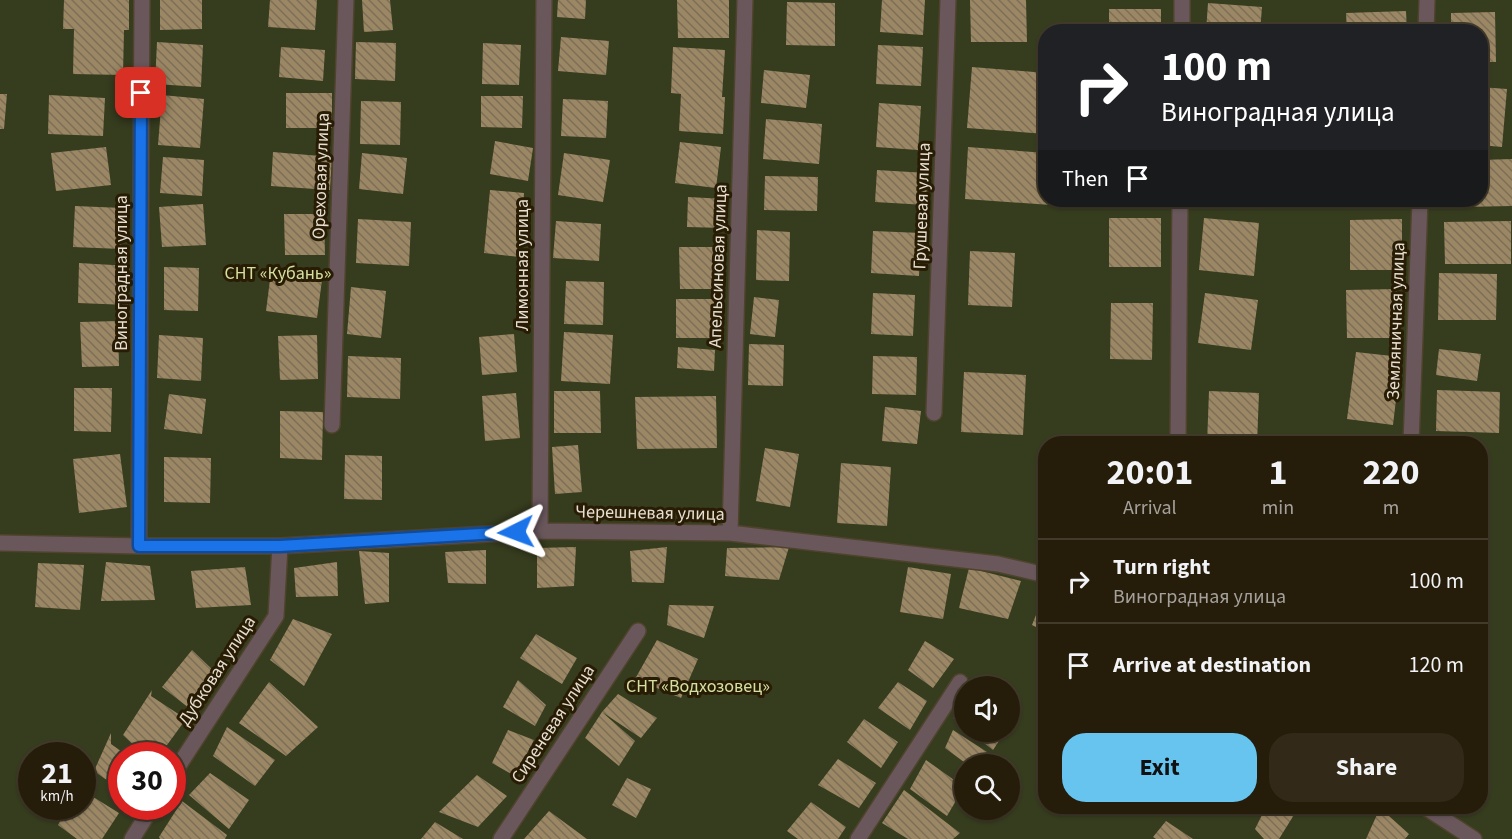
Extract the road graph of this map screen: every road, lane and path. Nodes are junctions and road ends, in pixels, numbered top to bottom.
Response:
1 (142, 0) edge
2 (346, 0) edge
3 (543, 0) edge
4 (745, 0) edge
5 (948, 0) edge
6 (1182, 0) edge
7 (1428, 0) edge
8 (1182, 24) edge
9 (1426, 24) edge
10 (1180, 207) edge
11 (1420, 207) edge
12 (934, 413) dead end
13 (333, 425) dead end
14 (1178, 436) edge
15 (1411, 436) edge
16 (540, 531) junction
17 (730, 533) junction
18 (0, 543) edge
19 (139, 546) junction
20 (280, 546) junction
21 (1038, 573) edge
22 (638, 631) dead end
23 (954, 691) edge
24 (186, 754) edge
25 (1436, 814) edge
26 (144, 820) edge
27 (132, 839) edge
28 (501, 839) edge
29 (858, 839) edge
30 (1474, 839) edge

1 - 19 street, Виноградная улица
2 - 13 street, Ореховая улица
3 - 16 street, Лимонная улица
4 - 17 street, Апельсиновая улица
5 - 12 street, Грушевая улица
6 - 8 street
7 - 9 street
10 - 14 street
11 - 15 street, Земляничная улица
16 - 17 street, Черешневая улица
16 - 20 street, Черешневая улица
17 - 21 street, Черешневая улица
18 - 19 street, Черешневая улица
19 - 20 street, Черешневая улица
20 - 24 street, Дубковая улица
22 - 28 street, Сиреневая улица
23 - 29 street
25 - 30 street
26 - 27 street

